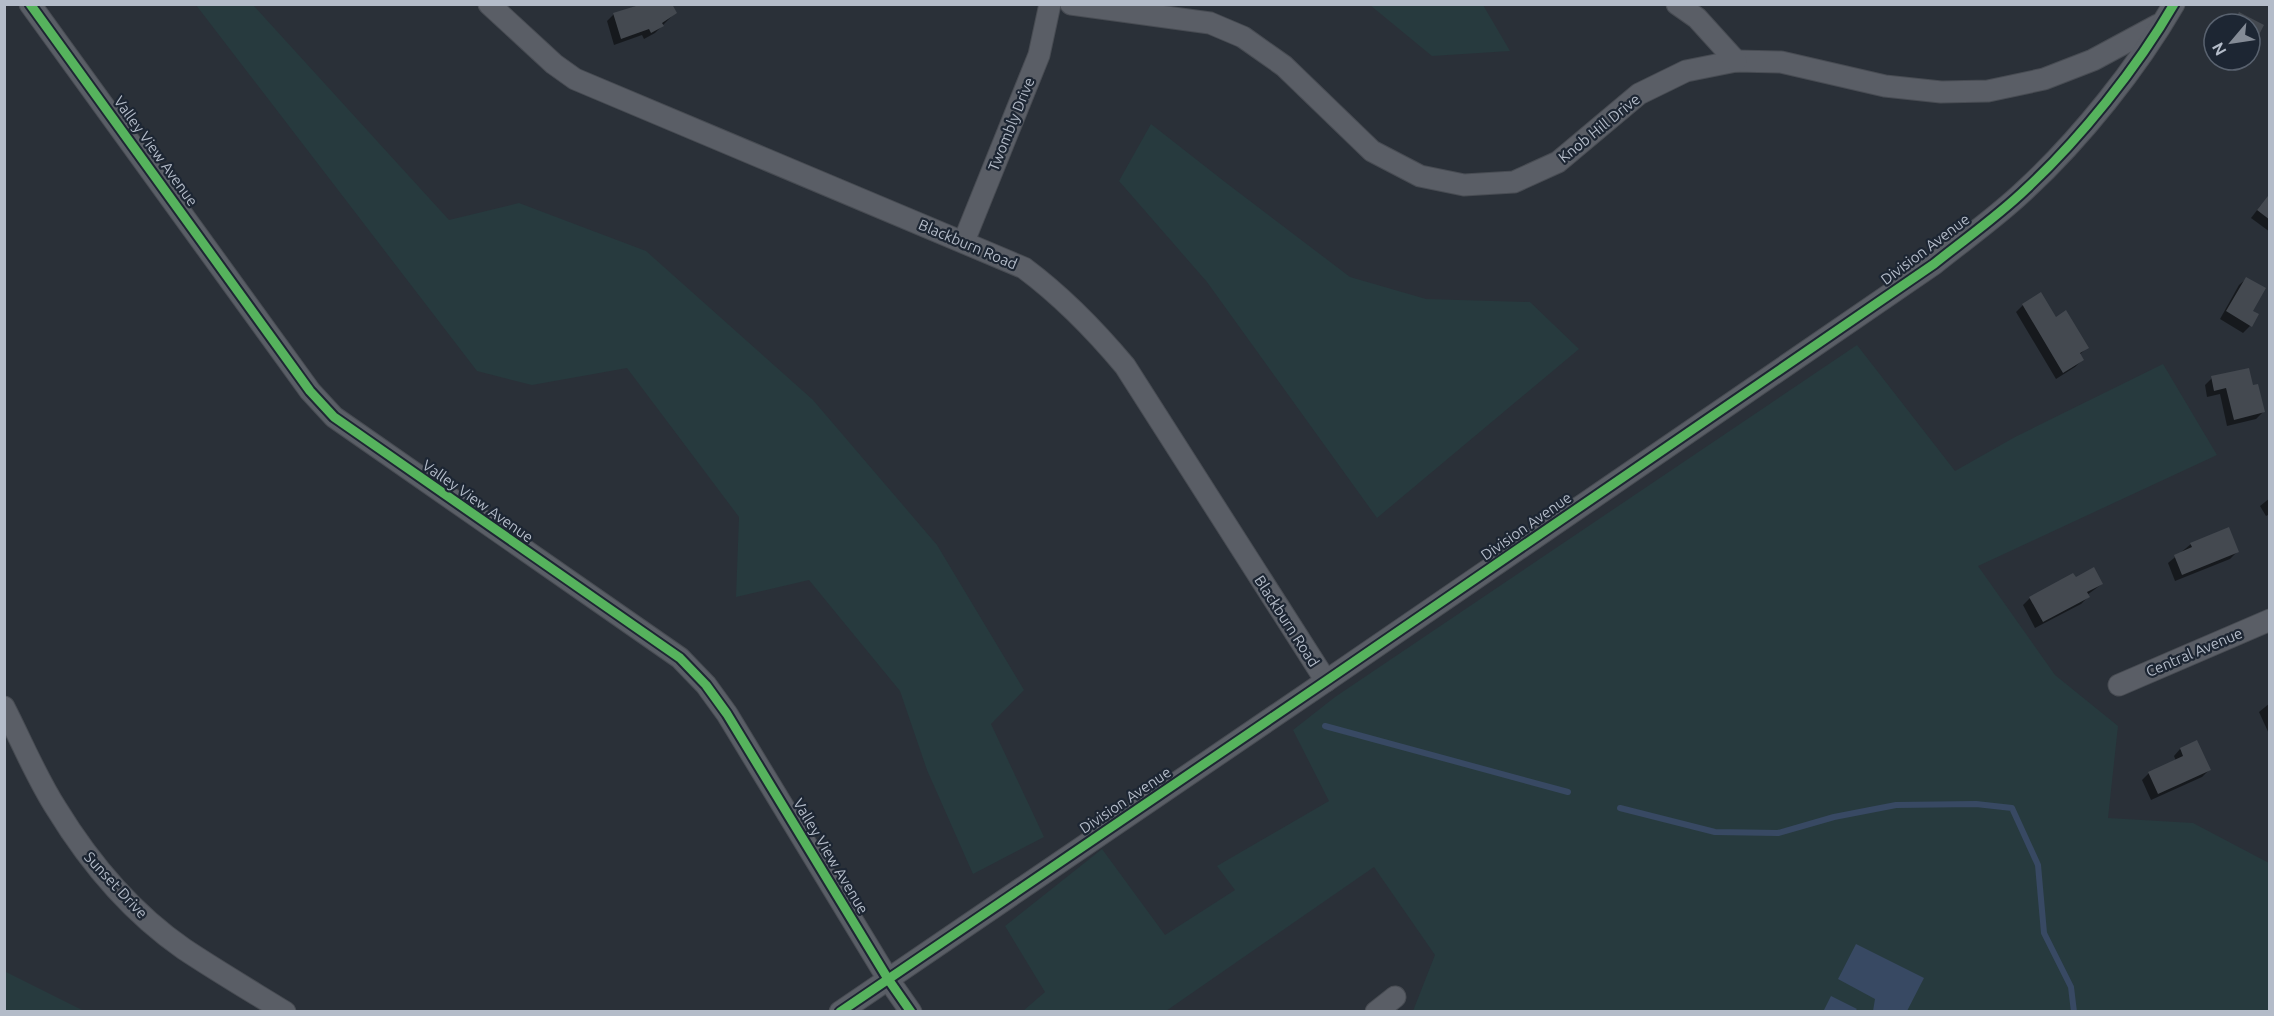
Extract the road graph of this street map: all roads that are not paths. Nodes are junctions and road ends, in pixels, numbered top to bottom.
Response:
1 (30, 4) edge
2 (489, 4) edge
3 (1050, 4) edge
4 (1071, 4) edge
5 (1677, 4) edge
6 (2169, 13) edge
7 (1736, 61) junction
8 (964, 241) junction
9 (2270, 620) edge
10 (1326, 681) junction
11 (2119, 685) dead end
12 (4, 706) edge
13 (888, 979) junction
14 (1395, 997) dead end
15 (285, 1011) edge
16 (840, 1011) edge
17 (911, 1011) edge
18 (1376, 1011) edge

1 - 13 street, Valley View Avenue
2 - 8 street, Blackburn Road
3 - 8 street, Twombly Drive
4 - 7 street, Knob Hill Drive
5 - 7 street
6 - 7 street, Knob Hill Drive
6 - 10 street, Division Avenue
8 - 10 street, Blackburn Road
9 - 11 street, Central Avenue
10 - 13 street, Division Avenue
12 - 15 street, Sunset Drive
13 - 16 street, Division Avenue
13 - 17 street, Valley View Avenue
14 - 18 street

